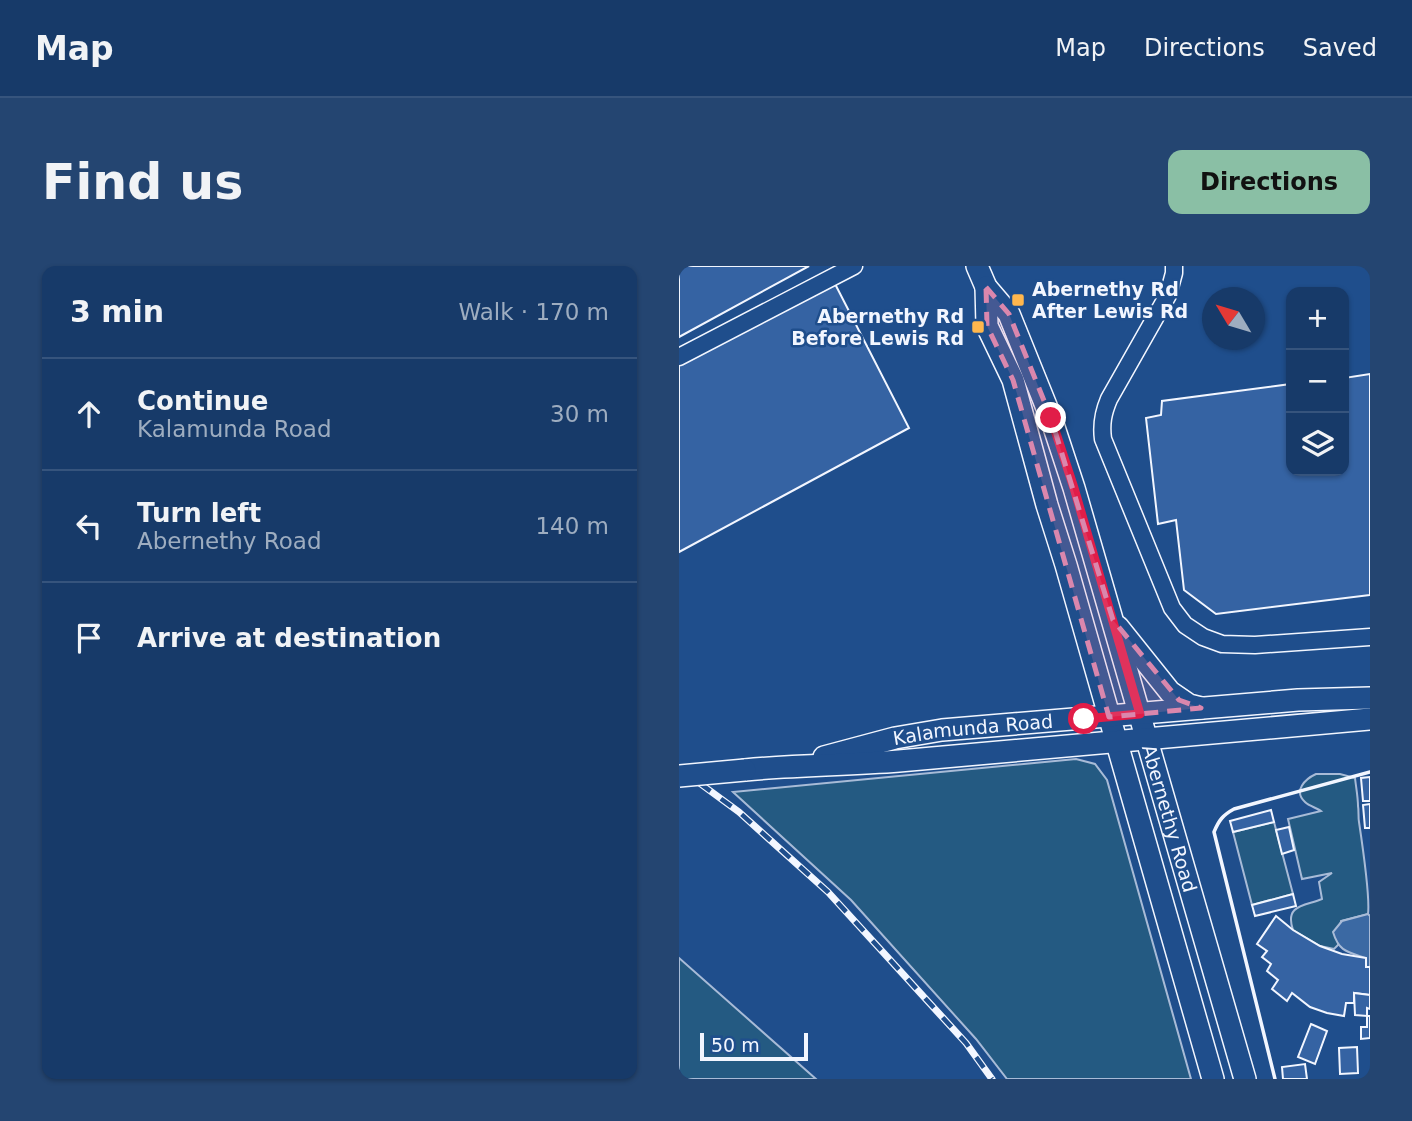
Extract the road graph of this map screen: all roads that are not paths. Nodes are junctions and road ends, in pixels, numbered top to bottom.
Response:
1 (854, 266) edge
2 (977, 266) edge
3 (1179, 268) edge
4 (986, 287) junction
5 (679, 357) edge
6 (1113, 620) junction
7 (1370, 637) edge
8 (1370, 698) edge
9 (1201, 708) junction
10 (1140, 714) junction
11 (1109, 717) junction
12 (1370, 719) edge
13 (1147, 739) junction
14 (1117, 742) junction
15 (788, 766) junction
16 (679, 776) edge
17 (1213, 1079) edge
18 (1245, 1079) edge

1 - 5 street
2 - 4 main road, Abernethy Road
3 - 7 street
4 - 6 main road, Abernethy Road
4 - 11 main road, Abernethy Road
6 - 9 main road
6 - 10 main road, Abernethy Road
8 - 9 main road, Kalamunda Road
9 - 10 main road, Kalamunda Road
10 - 11 main road, Kalamunda Road
10 - 13 main road, Abernethy Road
11 - 14 main road, Abernethy Road
11 - 15 main road, Kalamunda Road
12 - 13 main road, Kalamunda Road
13 - 14 main road, Kalamunda Road
13 - 18 main road, Abernethy Road
14 - 15 main road, Kalamunda Road
14 - 17 main road, Abernethy Road
15 - 16 main road, Kalamunda Road, bridge

